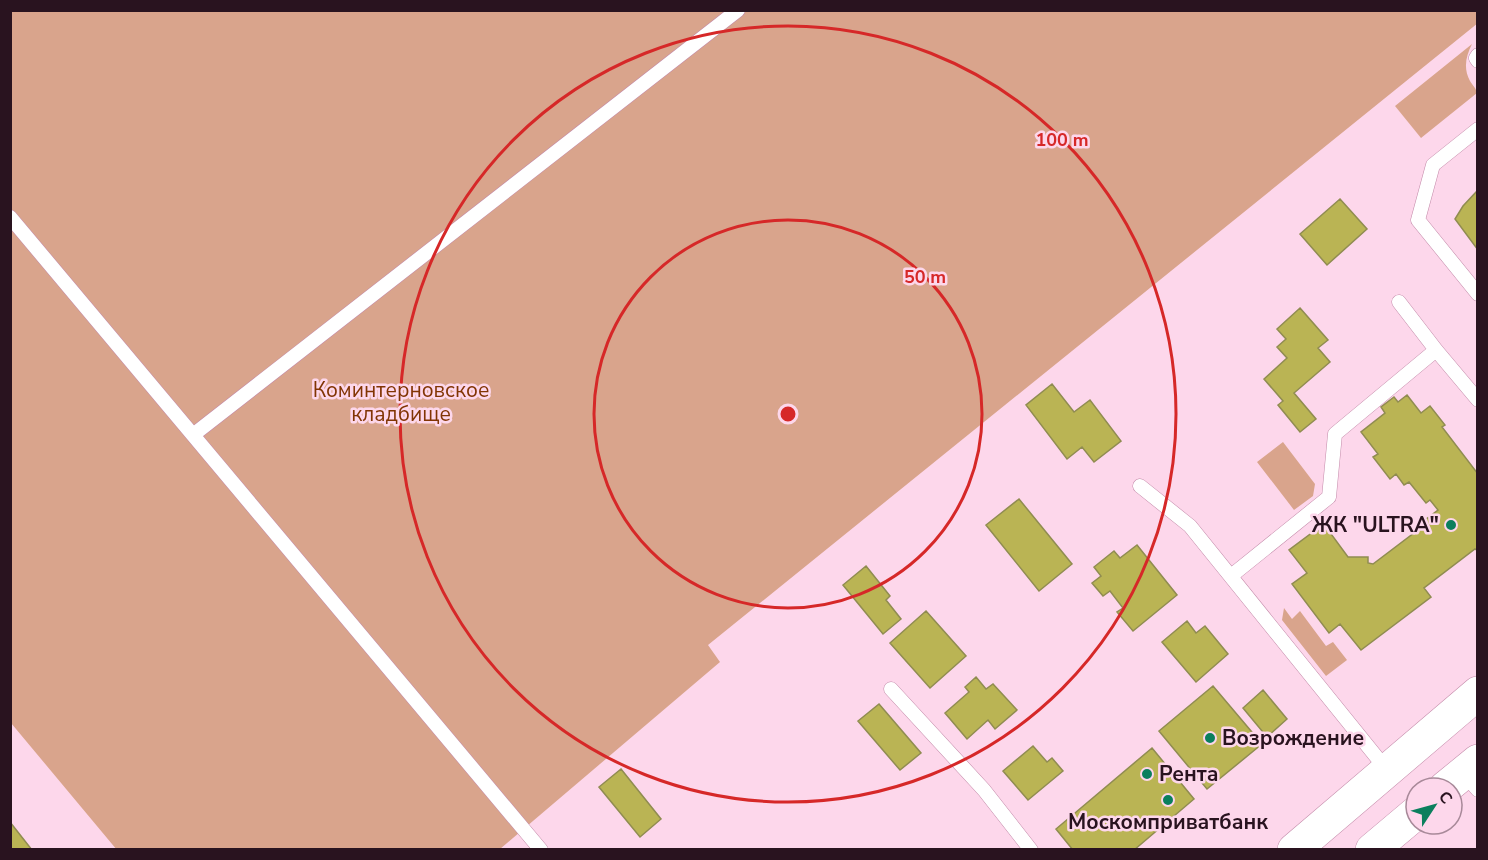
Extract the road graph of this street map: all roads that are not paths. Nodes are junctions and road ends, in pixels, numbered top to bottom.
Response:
1 (738, 10) edge
2 (1478, 55) edge
3 (1478, 61) edge
4 (1478, 129) edge
5 (10, 217) edge
6 (1478, 294) edge
7 (1399, 302) dead end
8 (1436, 350) junction
9 (1478, 400) edge
10 (193, 435) junction
11 (1140, 486) dead end
12 (1231, 576) junction
13 (891, 689) dead end
14 (1478, 693) edge
15 (1387, 770) junction
16 (1404, 823) edge
17 (541, 849) edge
18 (1031, 849) edge
19 (1294, 849) edge
20 (1372, 849) edge

1 - 10 lane
2 - 3 lane
4 - 6 lane
5 - 10 lane
7 - 8 lane
8 - 9 lane
8 - 12 lane
10 - 17 lane
11 - 12 lane
12 - 15 lane
13 - 18 lane
14 - 15 main road
15 - 19 main road
16 - 20 main road

